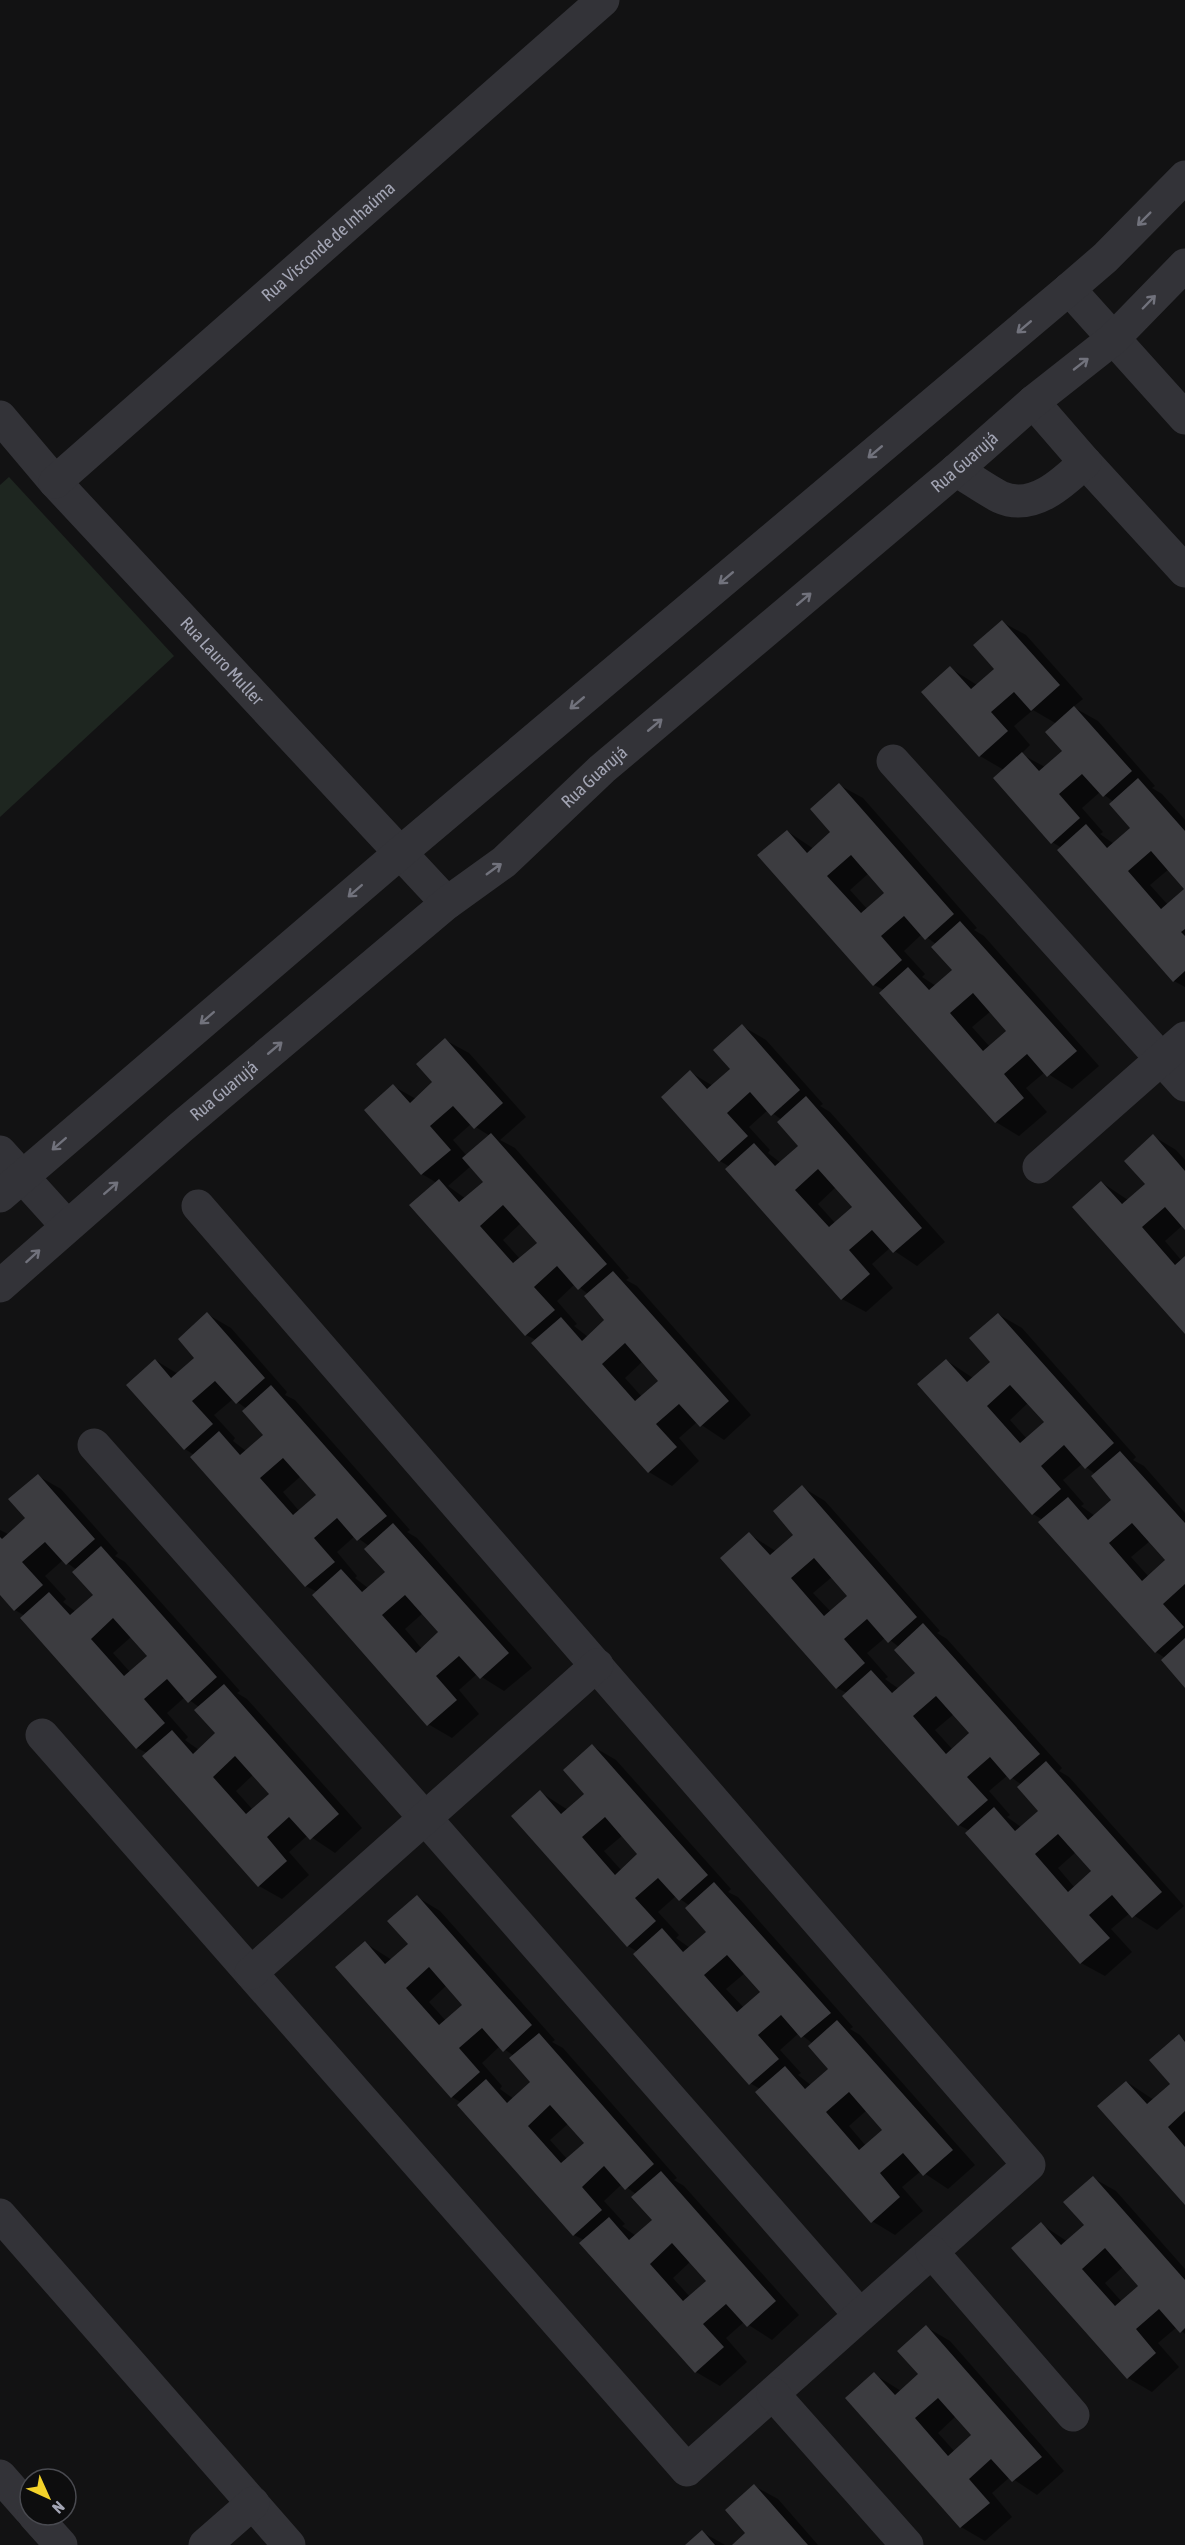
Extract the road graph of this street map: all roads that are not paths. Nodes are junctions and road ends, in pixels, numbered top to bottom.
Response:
1 (603, 0) edge
2 (1185, 177) edge
3 (1185, 265) edge
4 (1069, 289) junction
5 (1113, 339) junction
6 (1033, 402) junction
7 (0, 417) edge
8 (1185, 418) edge
9 (1085, 462) junction
10 (956, 470) junction
11 (56, 482) junction
12 (1185, 571) edge
13 (893, 760) dead end
14 (400, 853) junction
15 (447, 903) junction
16 (1173, 1048) edge
17 (1185, 1085) edge
18 (0, 1152) edge
19 (1039, 1167) dead end
20 (10, 1187) edge
21 (198, 1206) dead end
22 (67, 1226) junction
23 (0, 1286) edge
24 (94, 1444) dead end
25 (597, 1665) junction
26 (42, 1735) dead end
27 (425, 1818) junction
28 (251, 1972) junction
29 (6, 2235) edge
30 (932, 2252) junction
31 (860, 2315) junction
32 (773, 2394) junction
33 (1073, 2415) dead end
34 (0, 2476) edge
35 (18, 2496) edge
36 (253, 2503) junction
37 (45, 2527) edge
38 (61, 2545) edge
39 (205, 2545) edge
40 (289, 2545) edge
41 (907, 2545) edge

1 - 11 street, Rua Visconde de Inhaúma
2 -> 4 street
5 -> 3 street, Rua Guarujá
4 - 5 street
4 -> 14 street
6 -> 5 street, Rua Guarujá
5 - 8 street
6 - 9 street
6 - 10 street, Rua Guarujá
7 - 11 street, Rua Lauro Muller
9 - 10 street
9 - 12 street
15 -> 10 street, Rua Guarujá
11 - 14 street, Rua Lauro Muller
13 - 16 street
14 - 15 street, Rua Lauro Muller
14 -> 20 street
22 -> 15 street, Rua Guarujá
16 - 17 street
16 - 19 street
18 - 20 street
20 - 22 street
21 - 25 street
23 -> 22 street, Rua Guarujá
24 - 27 street
25 - 27 street
25 - 30 street
26 - 28 street
27 - 28 street
27 - 31 street
28 - 32 street
29 - 36 street
30 - 31 street
30 - 33 street
31 - 32 street
32 - 41 street
34 - 35 street
36 - 39 street
36 - 40 street
37 - 38 street

